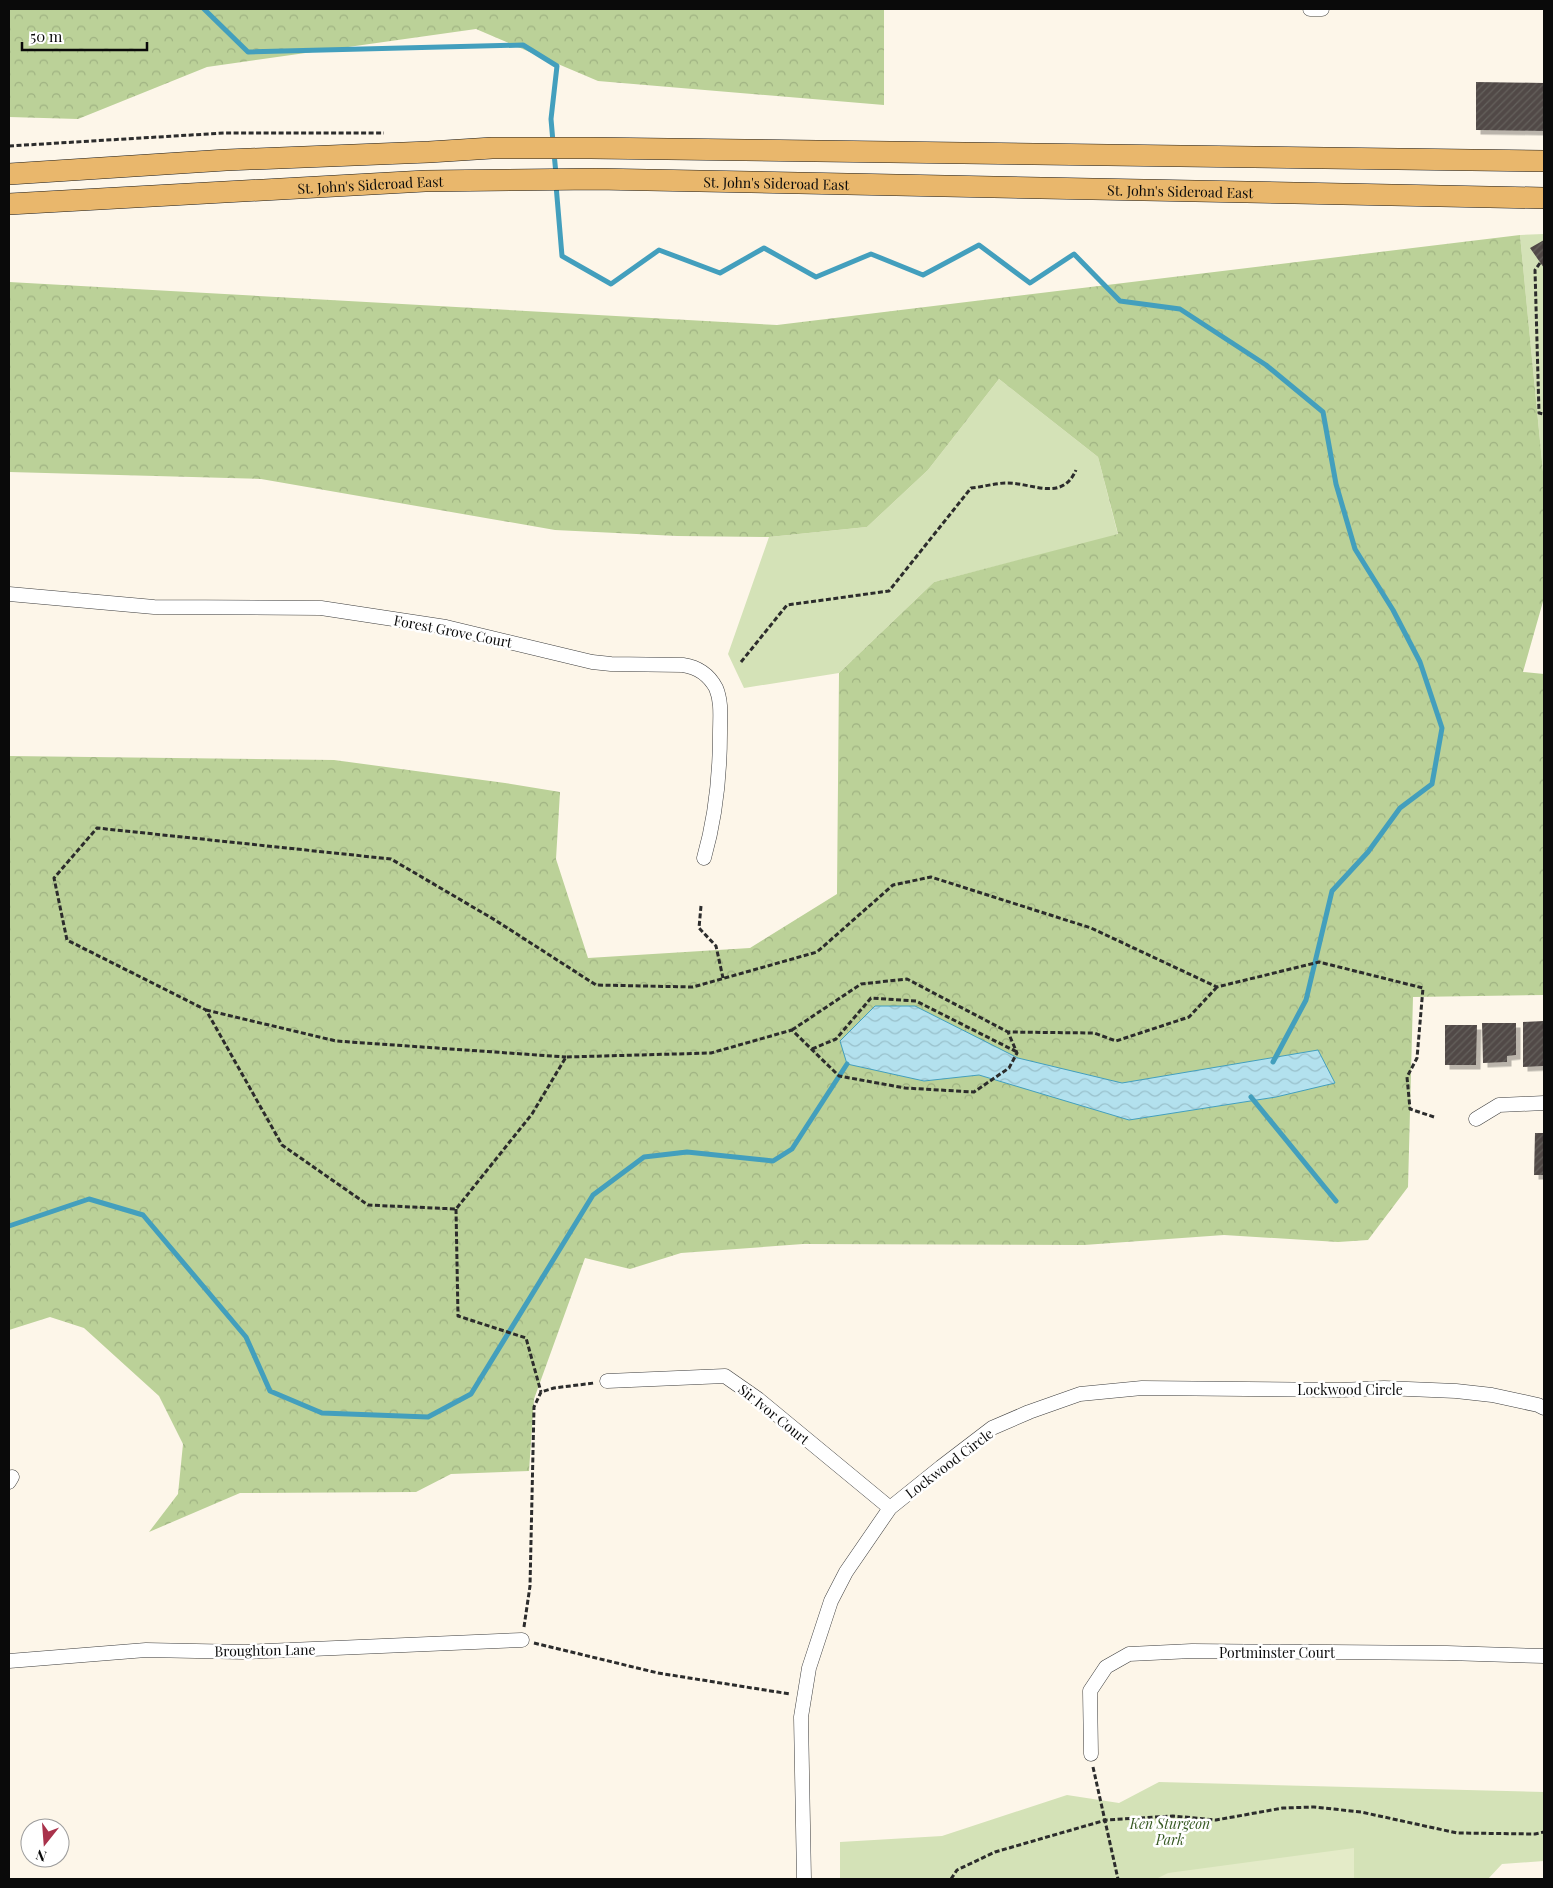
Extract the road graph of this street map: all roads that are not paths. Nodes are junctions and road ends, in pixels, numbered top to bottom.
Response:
1 (1310, 9) edge
2 (1322, 9) edge
3 (1544, 161) edge
4 (9, 174) edge
5 (1544, 198) edge
6 (9, 204) edge
7 (9, 594) edge
8 (704, 858) dead end
9 (1544, 1103) edge
10 (1476, 1119) dead end
11 (607, 1381) road end
12 (1544, 1408) edge
13 (890, 1508) junction
14 (522, 1640) road end
15 (1544, 1656) edge
16 (9, 1661) edge
17 (1091, 1754) road end
18 (804, 1879) edge

1 - 2 street
3 - 4 main road
5 - 6 main road, St. John's Sideroad East
7 - 8 street, Forest Grove Court
9 - 10 street
11 - 13 street, Sir Ivor Court
12 - 13 street, Lockwood Circle
13 - 18 street, Lockwood Circle
14 - 16 street, Broughton Lane
15 - 17 street, Portminster Court

